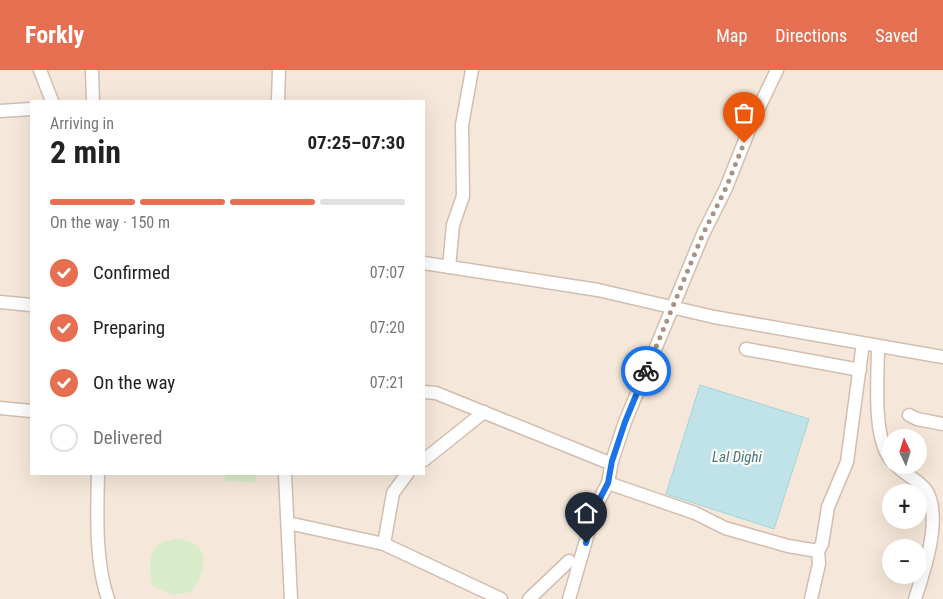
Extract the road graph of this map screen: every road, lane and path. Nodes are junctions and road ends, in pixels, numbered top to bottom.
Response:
1 (40, 70) edge
2 (92, 70) edge
3 (279, 70) edge
4 (472, 70) edge
5 (777, 70) edge
6 (52, 100) edge
7 (93, 100) edge
8 (278, 100) edge
9 (30, 109) edge
10 (0, 112) edge
11 (425, 263) edge
12 (449, 266) junction
13 (0, 302) edge
14 (30, 305) edge
15 (672, 307) junction
16 (878, 347) junction
17 (746, 349) dead end
18 (862, 350) dead end
19 (943, 357) edge
20 (860, 370) junction
21 (425, 392) edge
22 (0, 408) edge
23 (30, 411) edge
24 (484, 412) junction
25 (909, 415) dead end
26 (943, 424) edge
27 (882, 440) edge
28 (425, 459) edge
29 (612, 461) junction
30 (907, 474) edge
31 (98, 475) edge
32 (285, 475) edge
33 (406, 475) edge
34 (608, 483) junction
35 (288, 523) junction
36 (384, 544) junction
37 (818, 551) junction
38 (569, 561) dead end
39 (108, 599) edge
40 (291, 599) edge
41 (501, 599) edge
42 (529, 599) edge
43 (569, 599) edge
44 (811, 599) edge
45 (915, 599) edge

1 - 6 street
2 - 7 street
3 - 8 street
4 - 12 street
5 - 15 street
9 - 10 street
11 - 12 street
12 - 15 street
13 - 14 street
15 - 16 street
15 - 29 street
16 - 19 street
16 - 27 street
17 - 20 street
18 - 20 street
20 - 37 street
21 - 24 street
22 - 23 street
24 - 28 street
24 - 29 street
25 - 26 street
29 - 34 street
30 - 45 street
31 - 39 street
32 - 35 street
33 - 36 street
34 - 37 street
34 - 43 street
35 - 36 street
35 - 40 street
36 - 41 street
37 - 44 street
38 - 42 street

